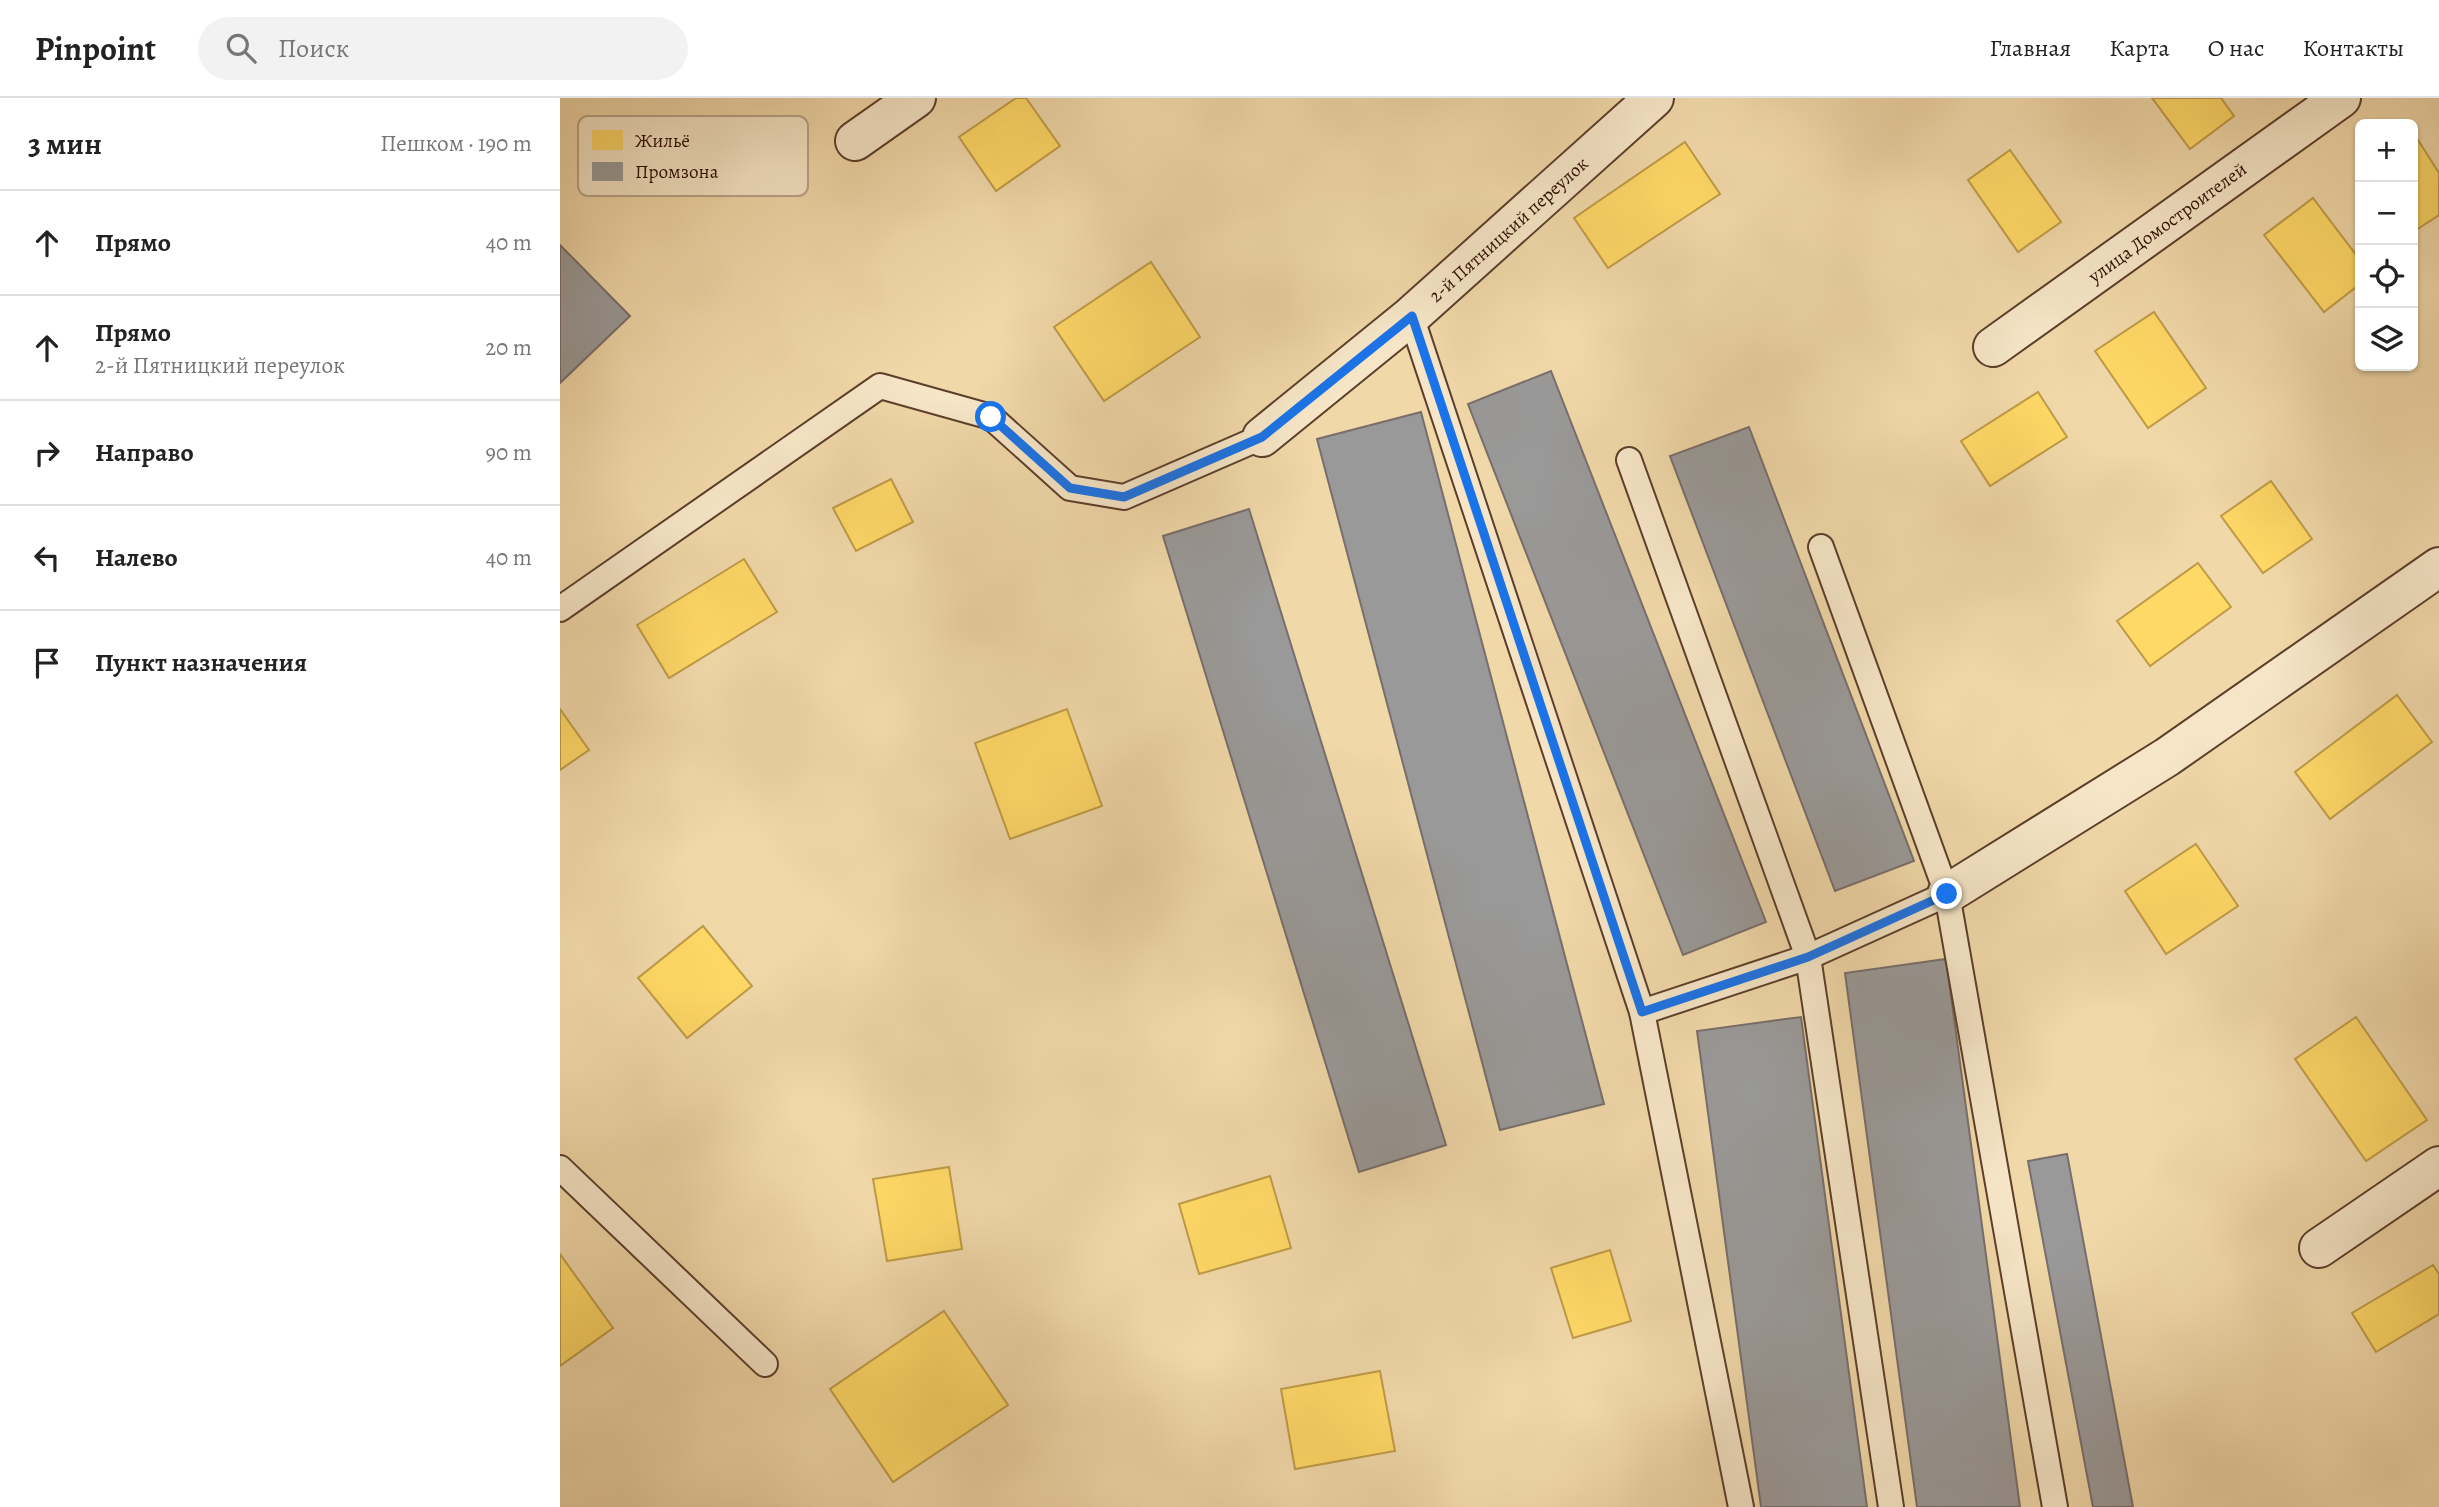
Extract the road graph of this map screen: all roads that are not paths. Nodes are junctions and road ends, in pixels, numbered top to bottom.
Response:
1 (916, 98) edge
2 (1654, 98) edge
3 (2341, 98) edge
4 (855, 141) dead end
5 (1412, 316) junction
6 (1993, 347) dead end
7 (1262, 437) joint
8 (1629, 460) dead end
9 (1821, 547) dead end
10 (2439, 567) edge
11 (560, 609) edge
12 (1947, 894) junction
13 (1808, 957) junction
14 (1642, 1012) junction
15 (2439, 1166) edge
16 (560, 1168) edge
17 (2319, 1248) dead end
18 (765, 1364) dead end
19 (1741, 1507) edge
20 (1891, 1507) edge
21 (2055, 1507) edge

1 - 4 street
2 - 5 street, 2-й Пятницкий переулок
3 - 6 street, улица Домостроителей
5 - 7 street, 2-й Пятницкий переулок
5 - 14 lane
7 - 11 lane
8 - 13 lane
9 - 12 lane
10 - 12 street
12 - 13 lane
12 - 21 lane
13 - 14 lane
13 - 20 lane
14 - 19 lane
15 - 17 street
16 - 18 lane

